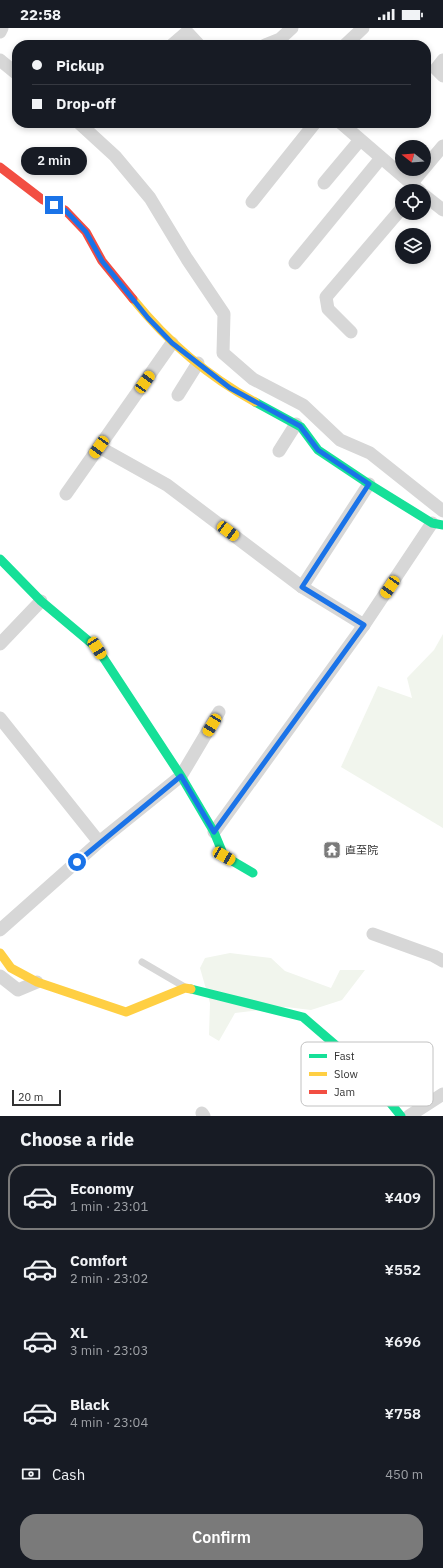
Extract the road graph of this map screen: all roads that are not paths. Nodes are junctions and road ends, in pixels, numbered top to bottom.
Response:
1 (2, 28) edge
2 (292, 28) edge
3 (363, 28) edge
4 (0, 32) edge
5 (281, 37) edge
6 (178, 40) edge
7 (194, 40) edge
8 (350, 40) edge
9 (0, 60) edge
10 (443, 60) edge
11 (12, 70) edge
12 (443, 76) edge
13 (84, 128) edge
14 (311, 128) edge
15 (347, 128) edge
16 (360, 140) junction
17 (443, 146) edge
18 (382, 158) junction
19 (0, 167) edge
20 (324, 183) dead end
21 (411, 184) edge
22 (421, 184) edge
23 (431, 200) edge
24 (252, 202) dead end
25 (443, 210) edge
26 (395, 216) edge
27 (295, 263) dead end
28 (351, 332) dead end
29 (172, 343) junction
30 (198, 363) junction
31 (178, 395) dead end
32 (296, 424) junction
33 (99, 447) junction
34 (279, 451) dead end
35 (369, 484) junction
36 (66, 494) dead end
37 (443, 511) edge
38 (438, 524) edge
39 (0, 559) edge
40 (302, 587) junction
41 (41, 601) junction
42 (364, 625) junction
43 (0, 644) edge
44 (219, 712) dead end
45 (0, 718) edge
46 (181, 776) junction
47 (214, 832) junction
48 (99, 842) junction
49 (253, 873) dead end
50 (0, 930) edge
51 (373, 934) dead end
52 (0, 953) edge
53 (443, 961) edge
54 (142, 962) dead end
55 (0, 976) edge
56 (37, 982) junction
57 (185, 988) junction
58 (332, 1042) edge
59 (443, 1094) edge
60 (433, 1100) edge
61 (401, 1106) edge
62 (424, 1106) edge
63 (410, 1115) edge

1 - 4 street
2 - 5 street
3 - 8 street
6 - 7 street
9 - 11 street
10 - 12 street
13 - 37 street
14 - 24 street
15 - 16 street
16 - 18 street
16 - 20 street
17 - 22 street
18 - 21 street
18 - 27 street
19 - 29 street
23 - 25 street
26 - 28 street
29 - 30 street
29 - 33 street
30 - 31 street
30 - 32 street
32 - 34 street
32 - 35 street
33 - 36 street
33 - 40 street
35 - 38 street
35 - 40 street
38 - 42 street
39 - 41 street
40 - 42 street
41 - 43 street
41 - 46 street
42 - 47 street
44 - 46 street
45 - 48 street
46 - 47 street
46 - 48 street
47 - 49 street
48 - 50 street
51 - 53 street
52 - 56 street
54 - 57 lane
55 - 56 street
56 - 57 street
57 - 58 street
59 - 60 street
61 - 63 street
62 - 63 street

